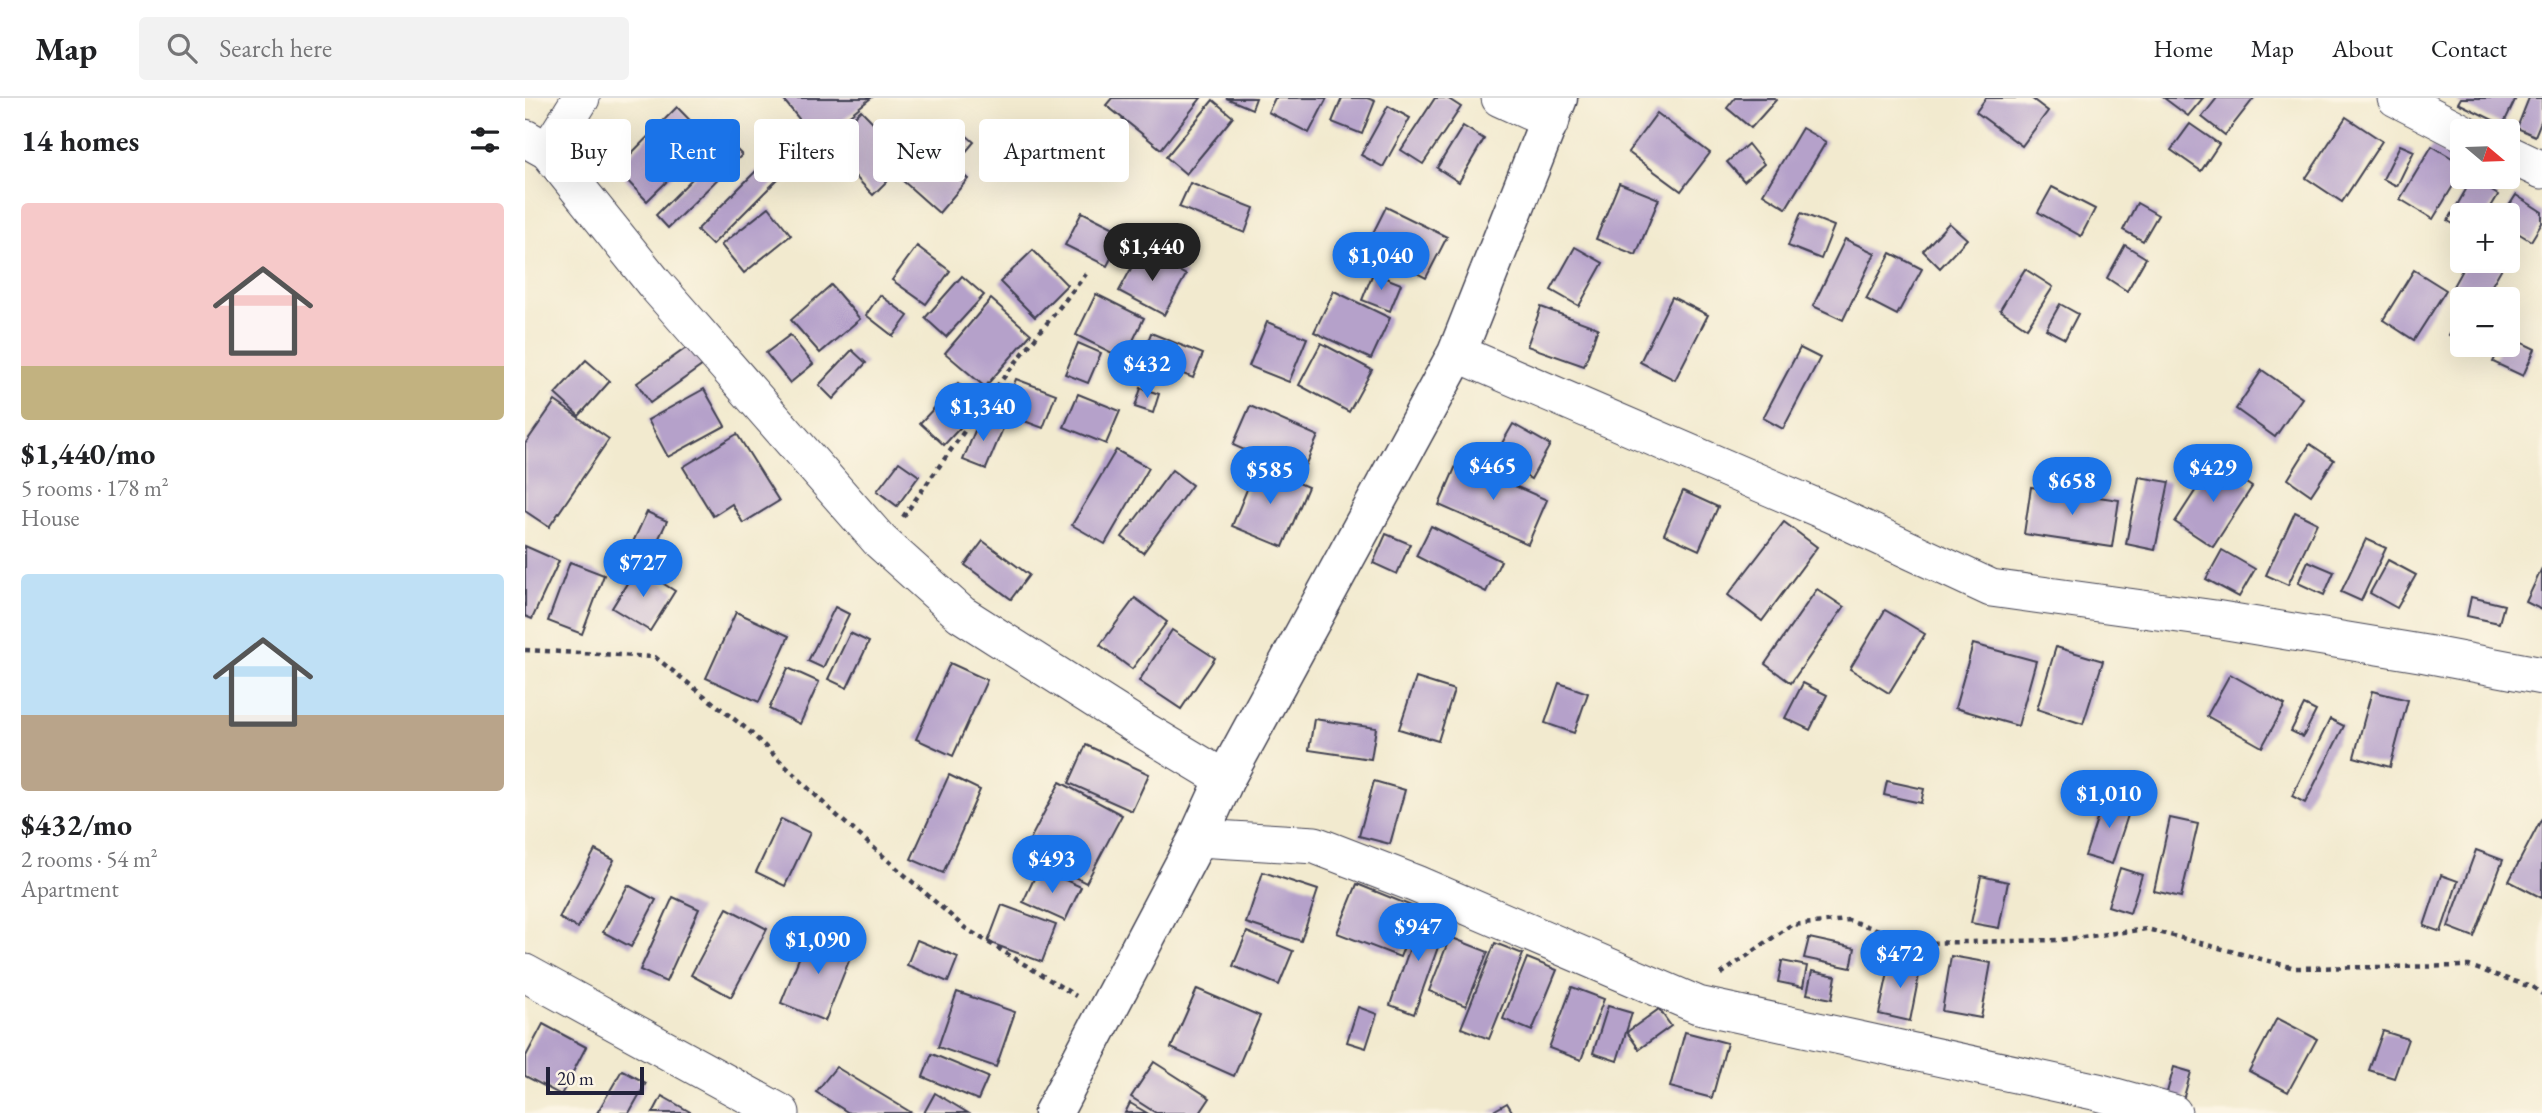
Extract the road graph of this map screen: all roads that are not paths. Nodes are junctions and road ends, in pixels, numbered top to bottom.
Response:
1 (581, 98) edge
2 (1500, 98) edge
3 (2396, 98) edge
4 (1555, 110) edge
5 (2450, 126) edge
6 (536, 144) edge
7 (2520, 160) edge
8 (2542, 170) edge
9 (1457, 353) junction
10 (2542, 676) edge
11 (1225, 779) junction
12 (1198, 838) junction
13 (527, 979) edge
14 (781, 1113) edge
15 (1053, 1113) edge
16 (2173, 1113) edge

1 - 6 street
2 - 4 street
3 - 5 street
4 - 9 main road
6 - 11 street
7 - 8 street
9 - 10 street
9 - 11 main road
11 - 12 main road
12 - 15 main road
12 - 16 street
13 - 14 street

